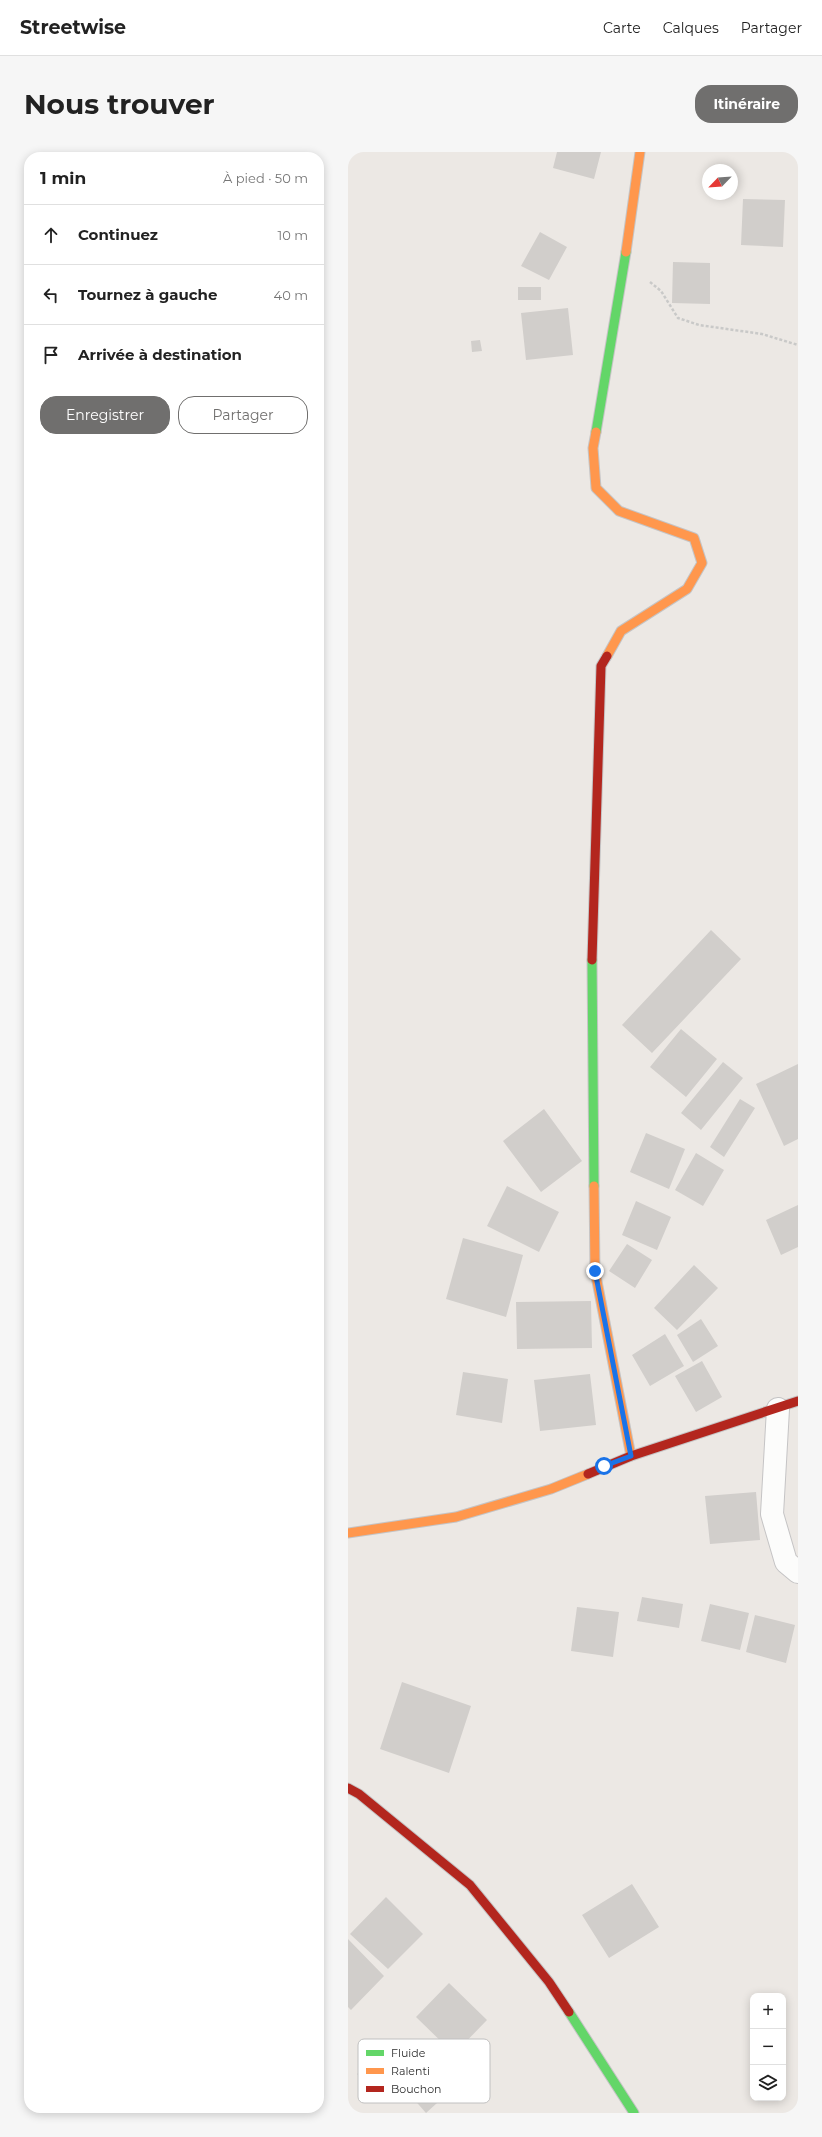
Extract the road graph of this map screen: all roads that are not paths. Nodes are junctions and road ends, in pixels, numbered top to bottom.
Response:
1 (640, 152) edge
2 (798, 1401) edge
3 (778, 1409) junction
4 (631, 1456) junction
5 (348, 1533) edge
6 (798, 1572) edge
7 (348, 1788) edge
8 (634, 2113) edge

1 - 4 street
2 - 3 street
3 - 4 street
3 - 6 street
4 - 5 street
7 - 8 street

